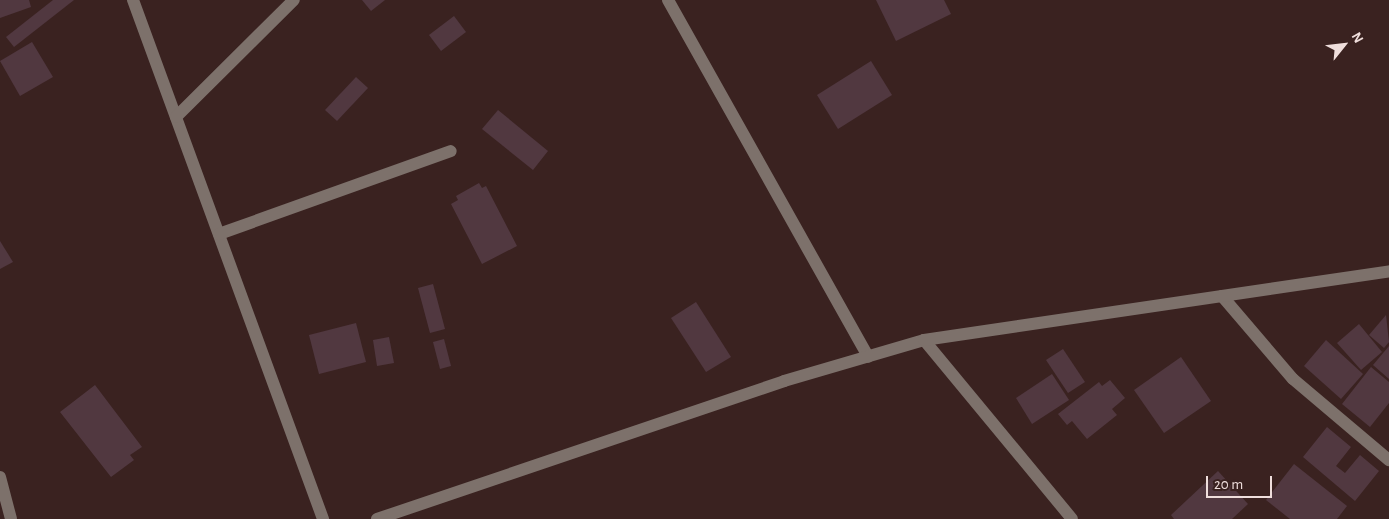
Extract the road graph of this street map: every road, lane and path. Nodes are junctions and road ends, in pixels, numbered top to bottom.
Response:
1 (133, 0) edge
2 (294, 0) edge
3 (668, 0) edge
4 (176, 117) junction
5 (451, 151) dead end
6 (220, 234) junction
7 (1389, 271) edge
8 (1222, 296) junction
9 (924, 340) junction
10 (868, 357) junction
11 (1389, 460) edge
12 (0, 477) edge
13 (11, 519) edge
14 (324, 519) edge
15 (377, 519) edge
16 (1072, 519) edge

1 - 4 street
2 - 4 street
3 - 10 street
4 - 6 street
5 - 6 street
6 - 14 street
7 - 8 street
8 - 9 street
8 - 11 street
9 - 10 street
9 - 16 street
10 - 15 street
12 - 13 street

